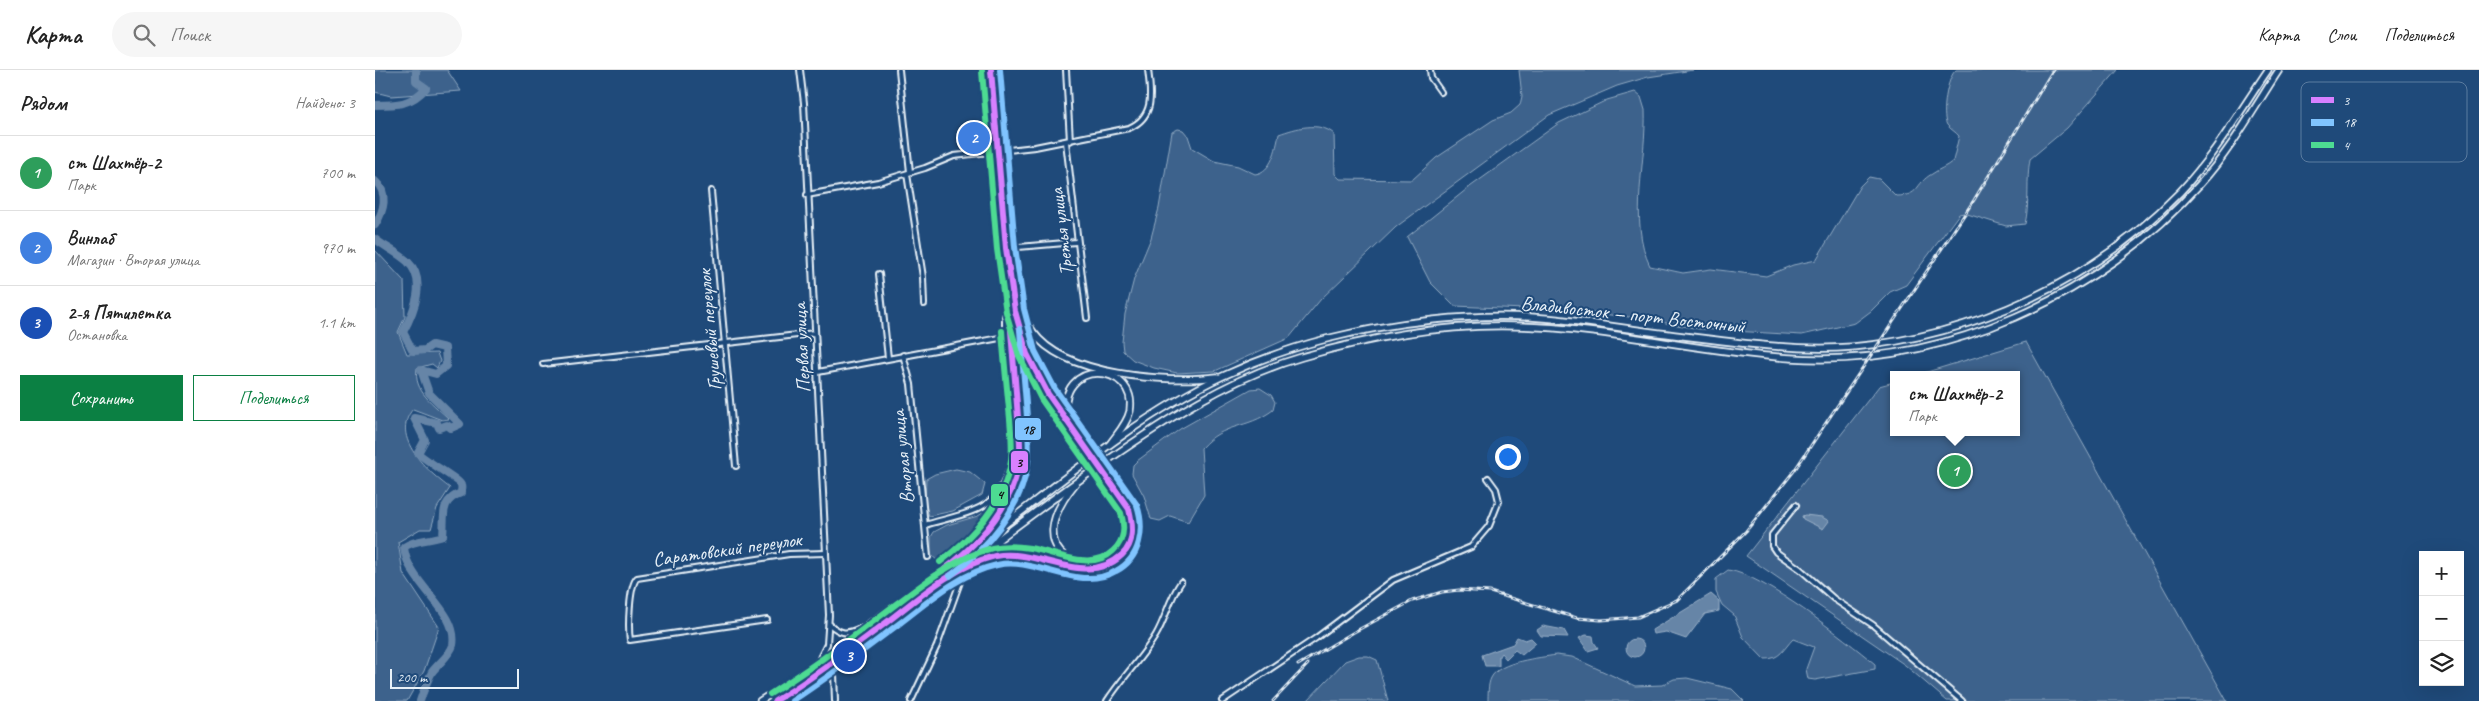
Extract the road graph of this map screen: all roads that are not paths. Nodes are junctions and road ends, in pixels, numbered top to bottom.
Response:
1 (800, 70) edge
2 (899, 70) edge
3 (991, 70) edge
4 (1066, 70) edge
5 (1148, 70) edge
6 (1430, 70) edge
7 (2268, 70) edge
8 (2279, 70) edge
9 (1441, 92) dead end
10 (1068, 141) junction
11 (996, 150) junction
12 (908, 173) junction
13 (711, 191) dead end
14 (807, 195) junction
15 (1076, 242) junction
16 (1006, 248) junction
17 (1009, 271) junction
18 (879, 274) dead end
19 (1009, 286) junction
20 (924, 304) dead end
21 (1087, 318) dead end
22 (815, 333) junction
23 (1007, 336) junction
24 (726, 342) junction
25 (903, 355) junction
26 (888, 358) junction
27 (543, 364) dead end
28 (818, 372) junction
29 (1221, 376) junction
30 (1066, 420) junction
31 (1107, 448) junction
32 (736, 466) dead end
33 (1488, 478) dead end
34 (1078, 480) junction
35 (1796, 505) dead end
36 (925, 525) junction
37 (973, 548) junction
38 (826, 554) junction
39 (928, 556) dead end
40 (1099, 569) junction
41 (954, 572) junction
42 (960, 582) dead end
43 (1181, 582) dead end
44 (767, 620) dead end
45 (875, 621) junction
46 (829, 624) junction
47 (816, 663) junction
48 (834, 673) dead end
49 (760, 701) edge
50 (775, 701) edge
51 (835, 701) edge
52 (911, 701) edge
53 (1107, 701) edge
54 (1221, 701) edge
55 (1962, 701) edge

1 - 14 street, Первая улица
2 - 12 street
3 - 11 main road
4 - 10 street, Третья улица
5 - 10 street
6 - 9 street
7 - 29 main road, Владивосток — порт Восточный
8 - 34 main road, Владивосток — порт Восточный
10 - 11 street
10 - 15 street, Третья улица
11 - 12 street
11 - 16 main road
12 - 14 street
12 - 20 street
13 - 24 street, Грушевый переулок
14 - 22 street, Первая улица
15 - 16 street
15 - 21 street, Третья улица
16 - 17 main road
17 - 19 main road
17 - 29 main road
17 - 30 main road
18 - 26 street
19 - 23 street
19 - 37 main road
22 - 24 street
22 - 28 street, Первая улица
23 - 25 street
23 - 36 street
24 - 27 street
24 - 32 street, Грушевый переулок
25 - 26 street
25 - 36 street, Вторая улица
26 - 28 street
28 - 38 street, Первая улица
29 - 31 main road, Владивосток — порт Восточный
30 - 31 main road
30 - 40 main road, bridge
31 - 37 main road, Владивосток — порт Восточный
33 - 54 street
34 - 40 main road
34 - 41 main road, Владивосток — порт Восточный
35 - 55 street
36 - 39 street, Вторая улица
37 - 45 main road, Владивосток — порт Восточный
38 - 44 street, Саратовский переулок
38 - 46 street, Первая улица
40 - 41 main road
41 - 50 main road, Владивосток — порт Восточный
42 - 52 street
43 - 53 street
45 - 46 street
45 - 47 main road, Владивосток — порт Восточный
46 - 47 street, Первая улица
47 - 49 main road, Владивосток — порт Восточный
48 - 51 street

